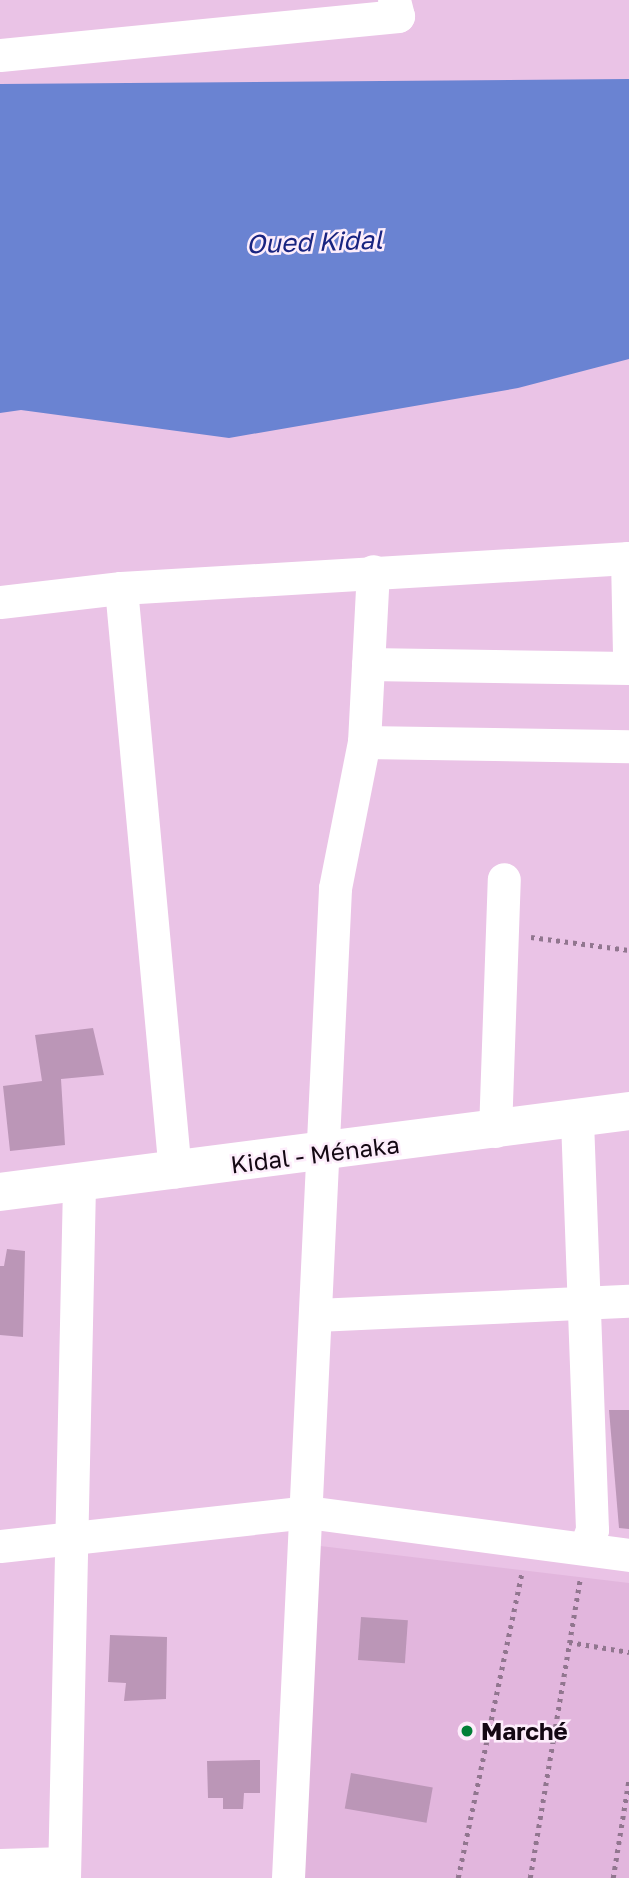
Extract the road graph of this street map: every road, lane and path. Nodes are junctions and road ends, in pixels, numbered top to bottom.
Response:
1 (394, 0) edge
2 (0, 55) edge
3 (628, 558) edge
4 (373, 571) junction
5 (121, 588) junction
6 (0, 603) edge
7 (629, 651) edge
8 (368, 664) junction
9 (629, 668) edge
10 (365, 742) junction
11 (629, 746) edge
12 (504, 878) dead end
13 (502, 934) junction
14 (629, 950) edge
15 (629, 1111) edge
16 (577, 1120) junction
17 (495, 1131) junction
18 (324, 1153) junction
19 (175, 1172) junction
20 (79, 1183) junction
21 (0, 1192) edge
22 (629, 1301) edge
23 (586, 1304) junction
24 (316, 1315) junction
25 (307, 1512) junction
26 (528, 1539) junction
27 (68, 1540) junction
28 (0, 1546) edge
29 (585, 1548) junction
30 (629, 1555) edge
31 (569, 1642) junction
32 (629, 1652) edge
33 (629, 1778) edge
34 (0, 1865) edge
35 (64, 1870) edge
36 (288, 1878) edge
37 (458, 1878) edge
38 (530, 1878) edge
39 (613, 1878) edge

1 - 2 street
3 - 4 street
3 - 7 street
4 - 5 street
4 - 8 street
5 - 6 street
5 - 19 street
8 - 9 street
8 - 10 street
10 - 11 street
10 - 18 street
12 - 13 street
13 - 14 path
13 - 17 street
15 - 16 main road, Kidal - Ménaka
16 - 17 main road, Kidal - Ménaka
16 - 23 street
17 - 18 main road, Kidal - Ménaka
18 - 19 main road, Kidal - Ménaka
18 - 24 street
19 - 20 main road, Kidal - Ménaka
20 - 21 main road, Kidal - Ménaka
20 - 27 street
22 - 23 street
23 - 24 street
23 - 29 street
24 - 25 street
25 - 26 street
25 - 27 street
25 - 36 street
26 - 29 street
26 - 37 path
27 - 28 street
27 - 35 street
29 - 30 street
29 - 31 path
31 - 32 path
31 - 38 path
33 - 39 path
34 - 35 street

